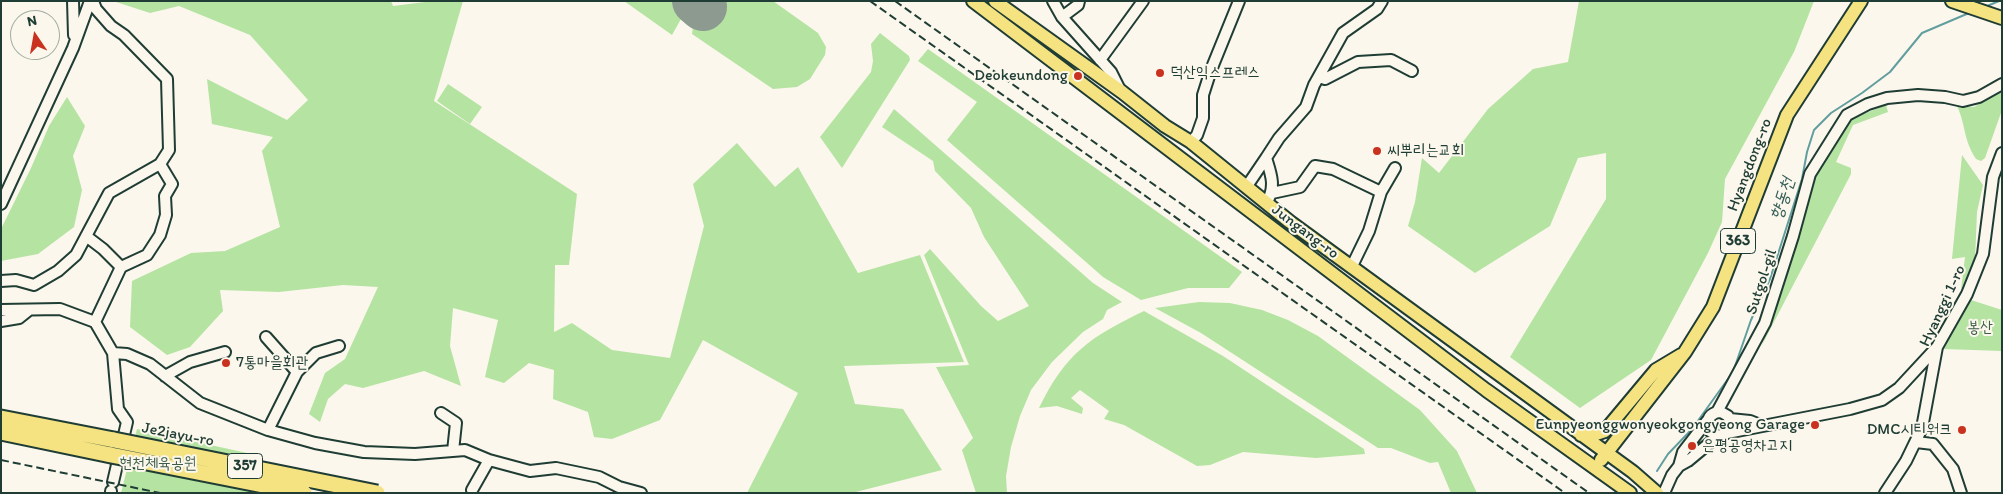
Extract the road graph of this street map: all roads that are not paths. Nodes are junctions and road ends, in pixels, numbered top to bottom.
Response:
1 (73, 1) edge
2 (91, 1) edge
3 (973, 1) edge
4 (995, 1) edge
5 (1053, 1) edge
6 (1079, 1) edge
7 (1143, 1) edge
8 (1239, 1) edge
9 (1382, 1) edge
10 (1861, 1) edge
11 (1952, 1) edge
12 (1062, 17) junction
13 (2001, 17) edge
14 (74, 44) junction
15 (1100, 60) junction
16 (1412, 71) dead end
17 (1319, 77) junction
18 (2002, 84) edge
19 (1122, 92) junction
20 (1191, 142) junction
21 (2002, 152) edge
22 (1266, 158) junction
23 (160, 164) junction
24 (1395, 168) dead end
25 (1247, 186) junction
26 (1381, 192) junction
27 (1269, 197) junction
28 (1, 204) edge
29 (86, 236) junction
30 (1352, 266) junction
31 (121, 267) junction
32 (1, 282) edge
33 (1, 310) edge
34 (29, 310) junction
35 (1, 321) edge
36 (95, 322) junction
37 (266, 337) dead end
38 (339, 346) dead end
39 (1937, 346) junction
40 (225, 352) dead end
41 (1685, 352) junction
42 (113, 353) junction
43 (297, 372) junction
44 (165, 376) junction
45 (1717, 412) junction
46 (441, 413) dead end
47 (1, 418) edge
48 (1730, 419) junction
49 (1707, 421) junction
50 (1760, 425) junction
51 (268, 430) junction
52 (1, 432) edge
53 (1723, 434) junction
54 (1581, 435) junction
55 (1916, 442) junction
56 (112, 447) junction
57 (453, 451) junction
58 (1606, 454) junction
59 (489, 460) junction
60 (1679, 466) junction
61 (1595, 469) junction
62 (112, 489) edge
63 (1626, 489) edge
64 (1654, 490) edge
65 (475, 492) edge
66 (304, 493) edge
67 (377, 493) edge
68 (641, 493) edge
69 (1664, 493) edge
70 (1885, 493) edge
71 (1962, 493) edge

1 - 14 street
2 - 14 street
2 - 23 street
3 - 61 main road, Jungang-ro
4 - 19 main road, Jungang-ro
5 - 12 street
6 - 12 street
7 - 15 street
8 - 20 street
9 - 17 street
10 - 41 main road, Hyangdong-ro / 363
11 - 13 main road
12 - 15 street
14 - 28 street
15 - 19 street
16 - 17 street
17 - 22 street
18 - 45 street, Sutgol-gil
19 - 20 main road, Jungang-ro
20 - 25 main road, Jungang-ro
21 - 39 street, Hyanggi 1-ro
22 - 25 street
22 - 27 street
23 - 29 street
23 - 31 street
24 - 26 street, Jungang-ro
25 - 27 main road, Jungang-ro
26 - 27 street
26 - 30 street, Jungang-ro
27 - 30 main road, Jungang-ro
29 - 31 street
29 - 32 street
30 - 54 main road, Jungang-ro
31 - 36 street
33 - 34 street
34 - 35 street
34 - 36 street
36 - 42 street
37 - 43 street
38 - 43 street
39 - 50 street
39 - 55 street, Hyanggi 1-ro
40 - 44 street
41 - 54 main road
41 - 58 main road, Hyangdong-ro / 363
42 - 44 street
42 - 62 street
43 - 51 street
44 - 51 street
45 - 48 street
45 - 49 street
46 - 57 street
47 - 56 highway, Je2jayu-ro / 357
48 - 50 street
48 - 53 street
49 - 53 street
49 - 60 street
50 - 53 street
51 - 57 street
52 - 56 highway, Je2jayu-ro / 357
53 - 60 street
54 - 58 main road, Jungang-ro
55 - 70 street, Hyanggi 1-ro
55 - 71 street
56 - 66 highway, Je2jayu-ro / 357, bridge
56 - 67 highway, Je2jayu-ro / 357, bridge
57 - 59 street
58 - 61 main road, Hyangdong-ro / 363
58 - 64 main road, Jungang-ro
59 - 65 street
59 - 68 street
60 - 69 street
61 - 63 main road, Jungang-ro

